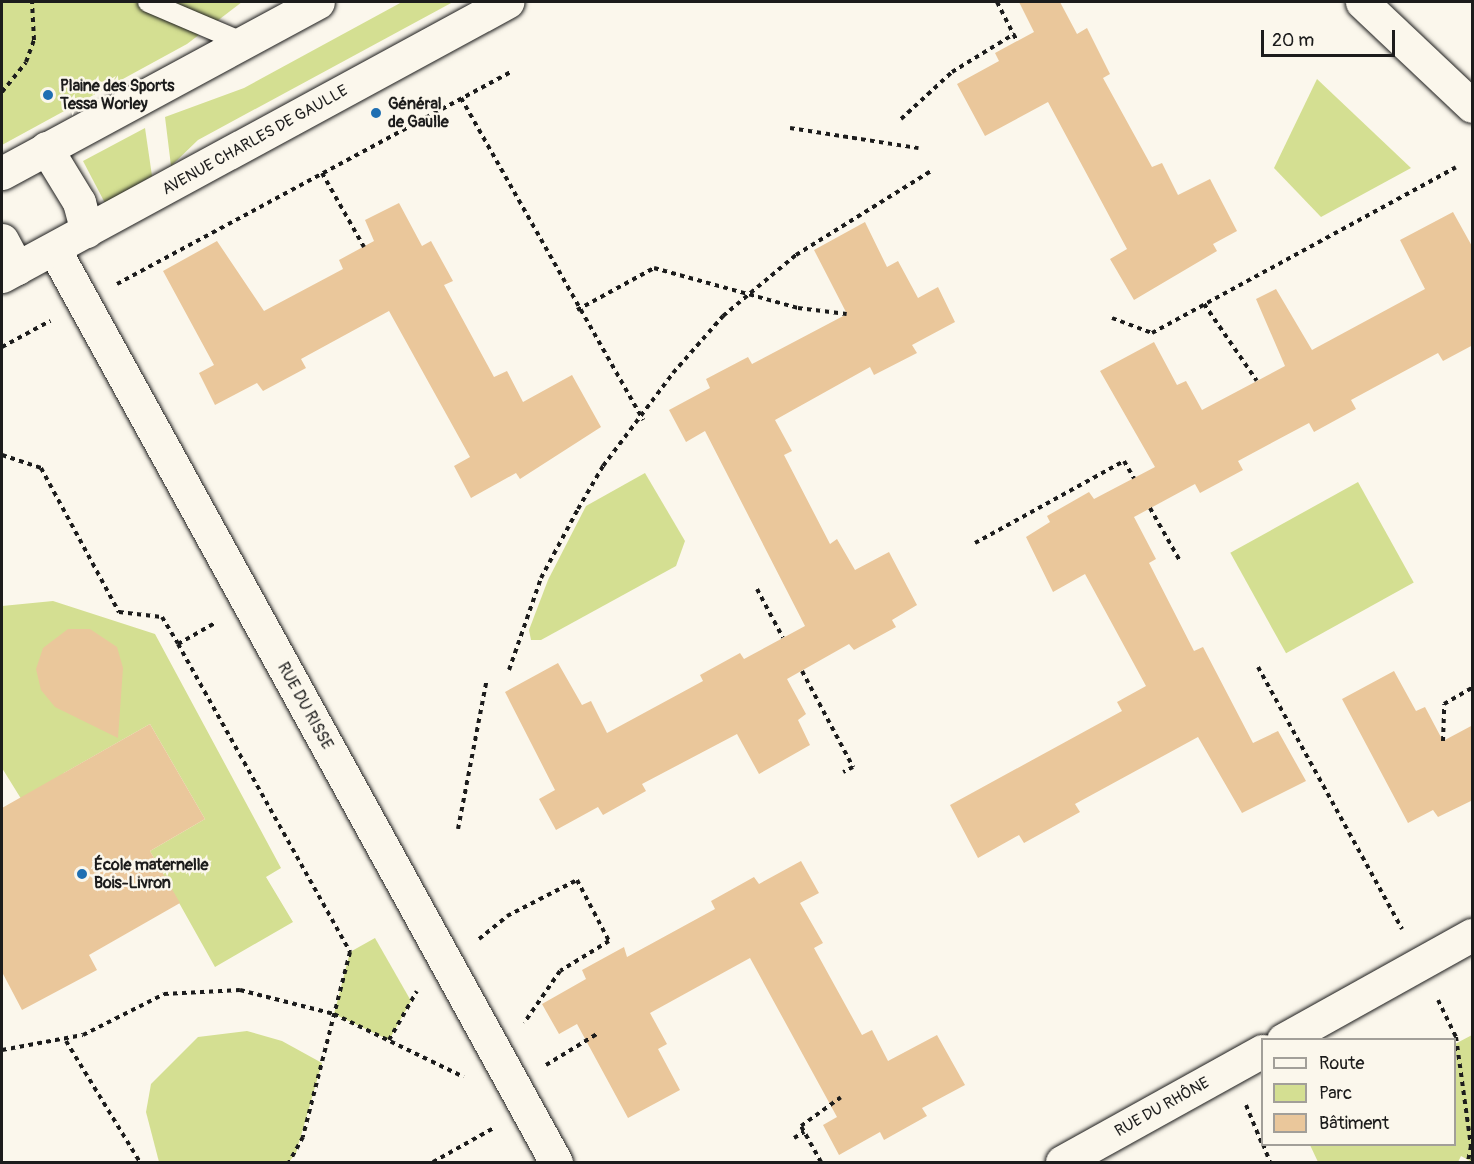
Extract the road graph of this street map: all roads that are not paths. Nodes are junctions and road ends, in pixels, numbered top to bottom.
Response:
1 (148, 2) edge
2 (318, 2) edge
3 (507, 2) edge
4 (1362, 2) edge
5 (242, 42) junction
6 (1473, 106) edge
7 (46, 148) junction
8 (2, 173) edge
9 (87, 231) junction
10 (54, 249) junction
11 (7, 261) edge
12 (1473, 934) edge
13 (1287, 1038) edge
14 (1261, 1052) edge
15 (556, 1162) edge
16 (1062, 1162) edge

1 - 5 lane
2 - 5 street
3 - 9 street, AVENUE CHARLES DE GAULLE
4 - 6 street
5 - 7 street
7 - 8 street
7 - 9 street
9 - 10 street, AVENUE CHARLES DE GAULLE
10 - 11 street, AVENUE CHARLES DE GAULLE
10 - 15 street, RUE DU RISSE
12 - 13 street
14 - 16 street, RUE DU RHÔNE

